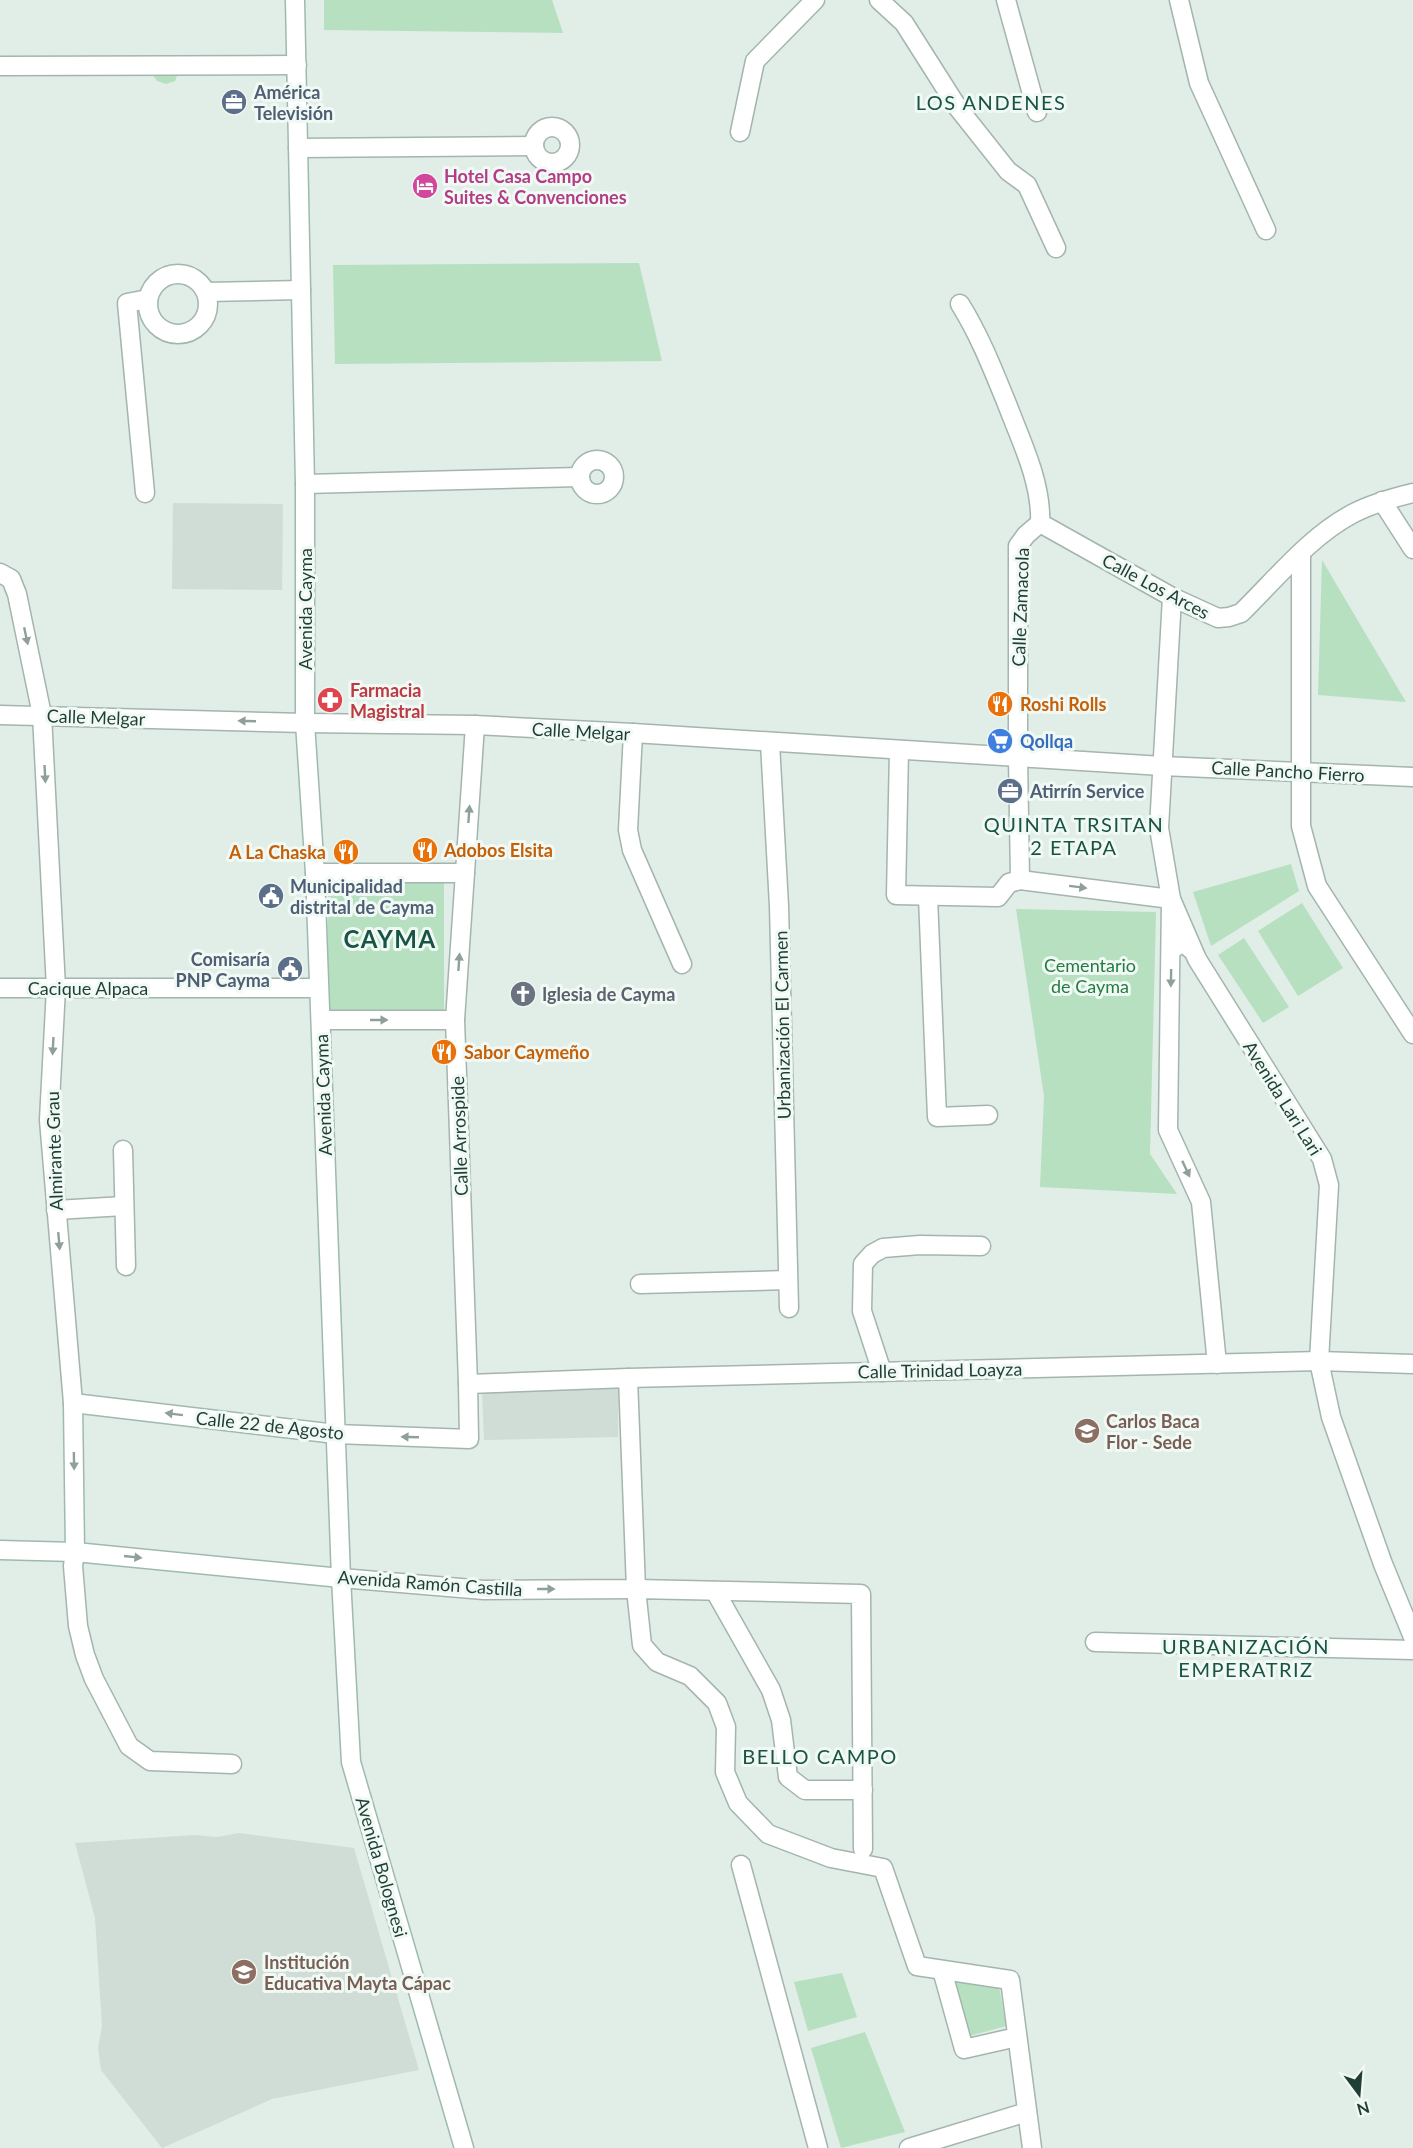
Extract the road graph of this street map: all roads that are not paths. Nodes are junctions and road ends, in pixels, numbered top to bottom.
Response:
1 (296, 0) edge
2 (815, 0) edge
3 (879, 0) edge
4 (1006, 0) edge
5 (1179, 0) edge
6 (297, 65) junction
7 (0, 66) edge
8 (1036, 112) dead end
9 (740, 132) dead end
10 (534, 146) dead end
11 (298, 148) junction
12 (1266, 230) dead end
13 (1056, 248) dead end
14 (301, 290) junction
15 (206, 292) junction
16 (148, 299) junction
17 (960, 304) dead end
18 (580, 477) dead end
19 (305, 484) junction
20 (145, 493) dead end
21 (1413, 493) edge
22 (1382, 501) junction
23 (1040, 523) junction
24 (1413, 549) edge
25 (1301, 554) junction
26 (0, 573) edge
27 (1172, 597) junction
28 (0, 715) edge
29 (42, 715) junction
30 (305, 723) junction
31 (475, 726) junction
32 (633, 733) junction
33 (770, 743) junction
34 (899, 750) junction
35 (1018, 757) junction
36 (1162, 766) junction
37 (1302, 772) junction
38 (1413, 777) edge
39 (315, 873) junction
40 (465, 873) junction
41 (1020, 880) junction
42 (928, 897) junction
43 (1171, 899) junction
44 (1171, 950) junction
45 (1193, 951) junction
46 (682, 964) dead end
47 (0, 988) edge
48 (56, 988) junction
49 (319, 988) junction
50 (321, 1020) junction
51 (455, 1020) junction
52 (1413, 1034) edge
53 (988, 1115) dead end
54 (123, 1150) dead end
55 (124, 1206) junction
56 (56, 1210) junction
57 (981, 1246) dead end
58 (126, 1266) dead end
59 (788, 1280) junction
60 (640, 1284) dead end
61 (789, 1308) dead end
62 (1319, 1361) junction
63 (1217, 1364) junction
64 (1413, 1364) edge
65 (882, 1372) junction
66 (628, 1378) junction
67 (468, 1384) junction
68 (73, 1403) junction
69 (336, 1434) junction
70 (469, 1439) joint
71 (0, 1550) edge
72 (75, 1552) junction
73 (341, 1578) junction
74 (636, 1589) junction
75 (715, 1591) junction
76 (1413, 1637) edge
77 (1095, 1642) dead end
78 (1413, 1650) edge
79 (232, 1764) dead end
80 (862, 1790) junction
81 (863, 1849) dead end
82 (741, 1865) dead end
83 (942, 1970) junction
84 (1017, 2037) junction
85 (1027, 2112) junction
86 (464, 2148) edge
87 (819, 2148) edge
88 (909, 2148) edge
89 (1032, 2148) edge

1 - 6 street, Avenida Cayma
2 - 9 street
3 - 13 street
4 - 8 street
5 - 12 street
6 - 7 street
6 - 11 street, Avenida Cayma
10 - 11 street
11 - 14 street, Avenida Cayma
14 - 15 street
14 - 19 street, Avenida Cayma
15 - 16 street
15 - 16 street
16 - 20 street
17 - 23 street
18 - 19 street
19 - 30 street, Avenida Cayma
21 - 22 street, Calle Los Arces
22 - 24 street
22 - 25 street, Calle Los Arces
23 - 27 street, Calle Los Arces
23 - 35 street, Calle Zamacola
25 - 27 street, Calle Los Arces
25 - 37 street
26 -> 29 street, Almirante Grau
27 - 36 street, Avenida Lari Lari
28 - 29 street, Calle Melgar
30 -> 29 street, Calle Melgar
29 -> 48 street, Almirante Grau
30 - 31 street, Calle Melgar
30 - 39 street, Avenida Cayma
31 - 32 street, Calle Melgar
40 -> 31 street, Calle Arrospide
32 - 33 street, Calle Melgar
32 - 46 street
33 - 34 street, Calle Melgar
33 - 59 street, Urbanización El Carmen
34 - 35 street, Calle Melgar
34 - 42 street
35 - 36 street, Calle Melgar
35 - 41 street, Calle Zamacola
36 - 37 street, Calle Pancho Fierro
36 - 43 street, Avenida Lari Lari
37 - 38 street, Calle Pancho Fierro
37 - 52 street
39 - 40 street
39 - 49 street, Avenida Cayma
51 -> 40 street, Calle Arrospide
41 - 42 street
41 -> 43 street
42 - 53 street
43 - 44 street
43 - 45 street, Avenida Lari Lari
44 - 45 street
44 -> 63 street
45 - 62 street, Avenida Lari Lari
47 - 48 street, Cacique Alpaca
48 - 49 street, Cacique Alpaca
48 -> 56 street, Almirante Grau
49 - 50 street, Avenida Cayma
50 -> 51 street
50 - 69 street, Avenida Cayma
51 - 67 street, Calle Arrospide
54 - 55 street
55 - 56 street
55 - 58 street
56 -> 68 street, Almirante Grau
57 - 65 street
59 - 60 street
59 - 61 street, Urbanización El Carmen
62 - 63 street, Calle Trinidad Loayza
62 - 64 street, Calle Trinidad Loayza
62 - 76 street, Avenida Lari Lari
63 - 65 street, Calle Trinidad Loayza
65 - 66 street, Calle Trinidad Loayza
66 - 67 street, Calle Trinidad Loayza
66 - 74 street
67 - 70 street, Calle Arrospide
69 -> 68 street, Calle 22 de Agosto
68 -> 72 street, Almirante Grau
70 -> 69 street, Calle 22 de Agosto
69 - 73 street, Avenida Cayma
71 - 72 street, Avenida Ramón Castilla
72 -> 73 street, Avenida Ramón Castilla
72 - 79 street, Almirante Grau
73 -> 74 street, Avenida Ramón Castilla
73 - 86 street, Avenida Bolognesi
74 - 75 street, Avenida Ramón Castilla
74 - 83 street
75 - 80 street
75 - 80 street, Avenida Ramón Castilla
77 - 78 street
80 - 81 street
82 - 87 street
83 - 84 street
83 - 84 street
84 - 85 street
85 - 88 street
85 - 89 street

